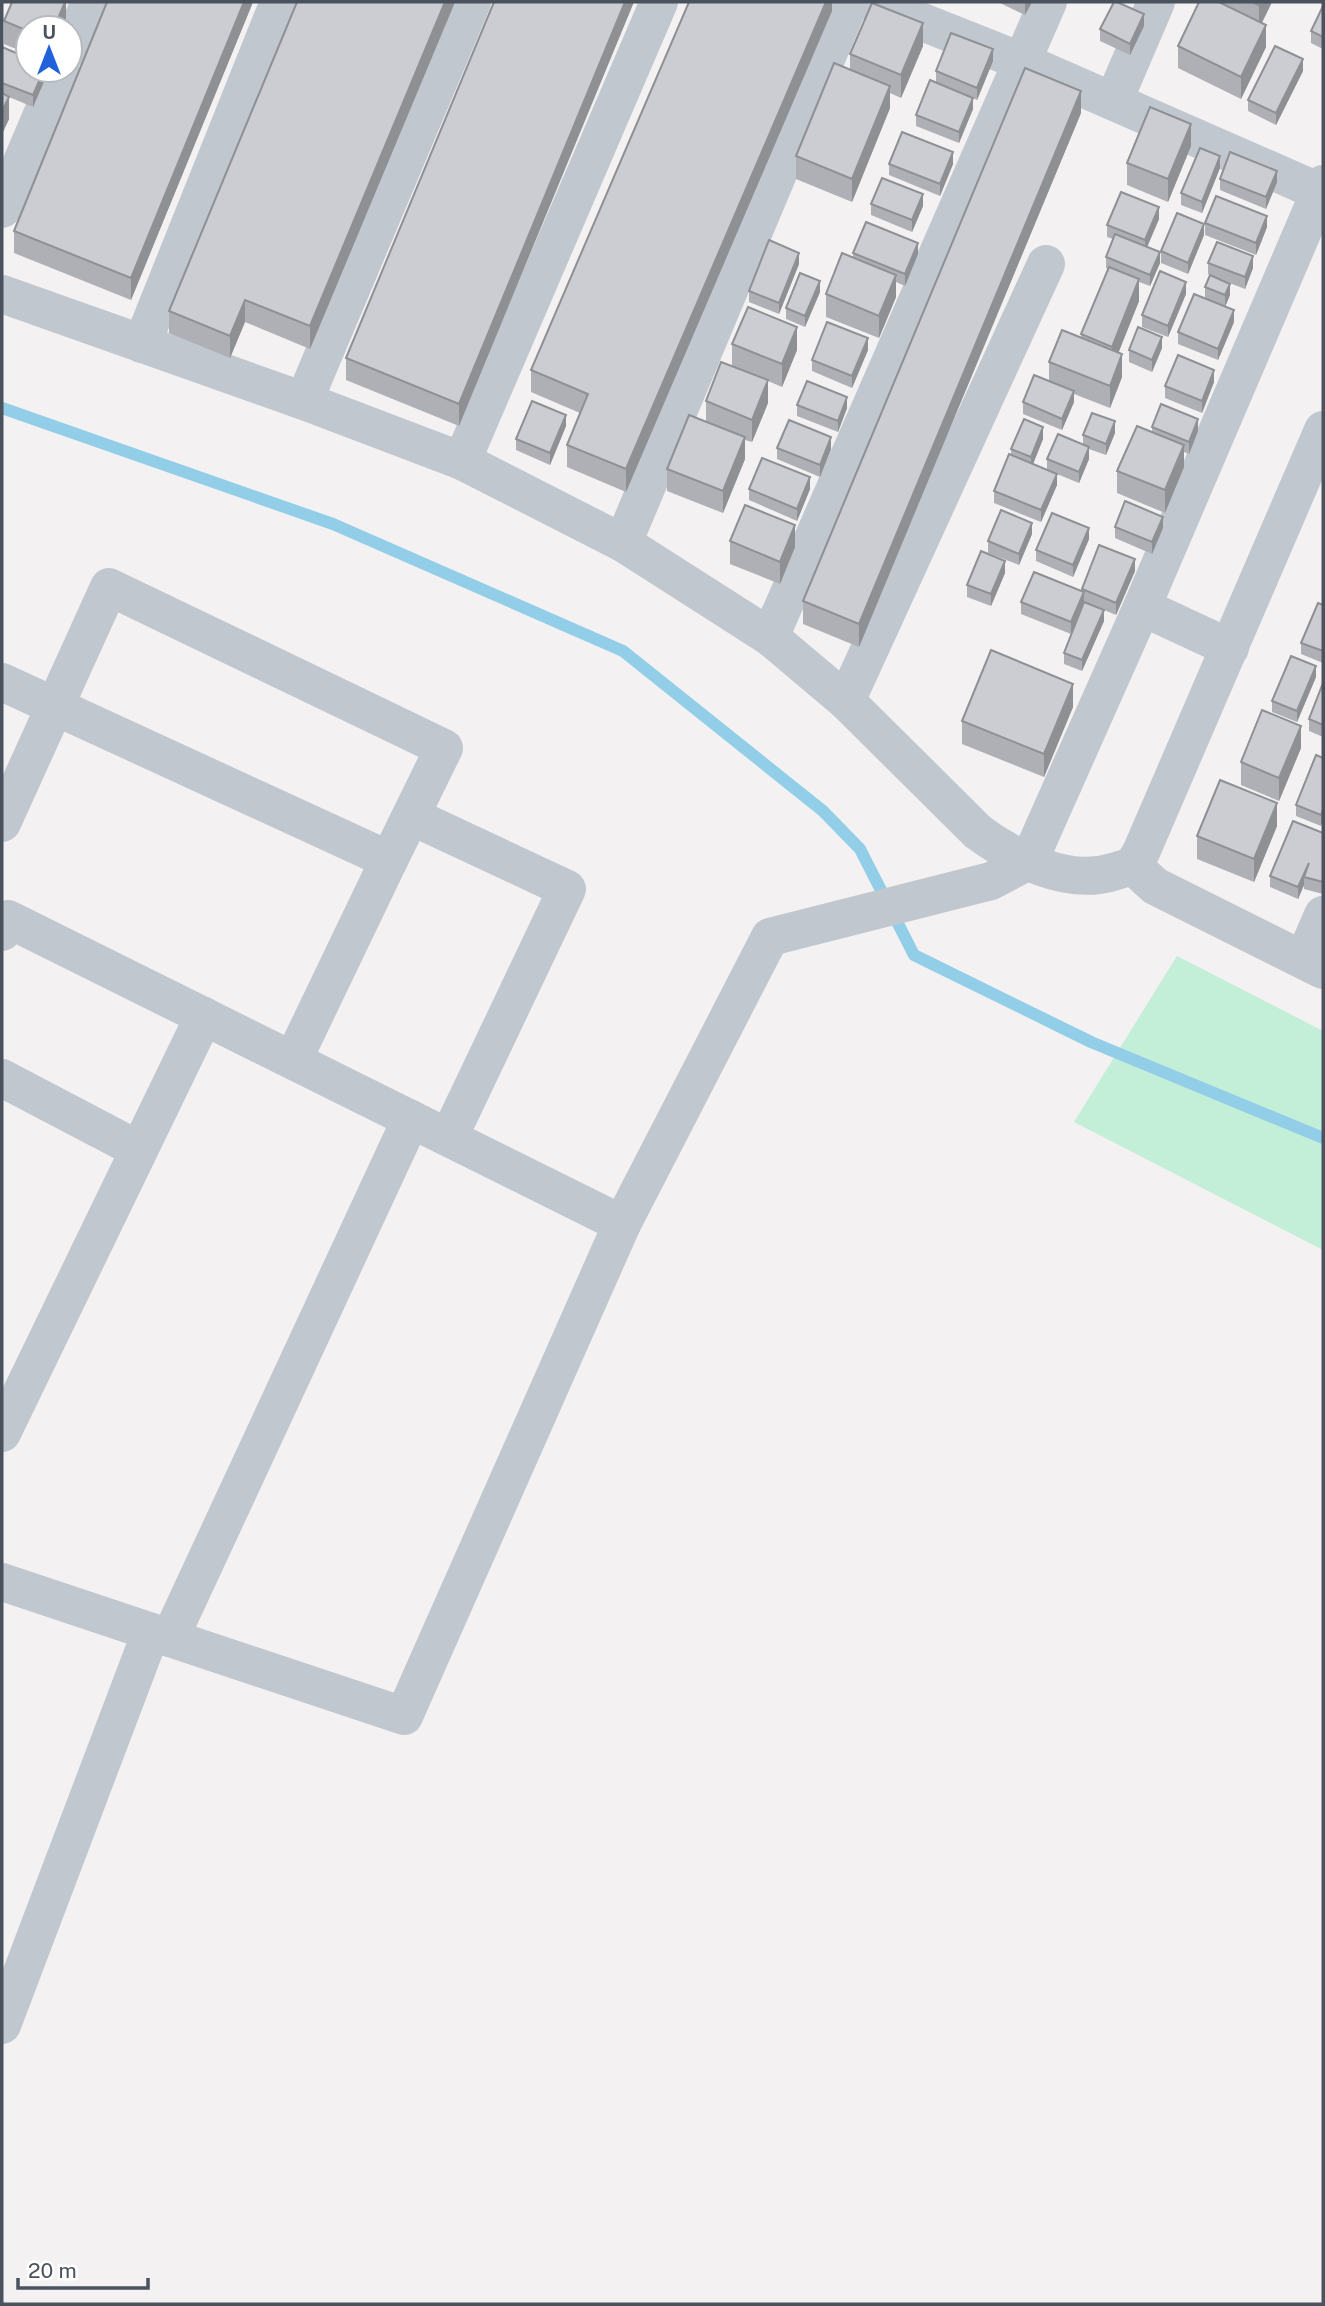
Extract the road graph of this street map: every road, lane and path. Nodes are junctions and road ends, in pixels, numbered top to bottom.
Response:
1 (279, 2) edge
2 (472, 2) edge
3 (659, 2) edge
4 (850, 2) edge
5 (872, 2) edge
6 (1048, 2) edge
7 (1156, 2) edge
8 (1023, 62) junction
9 (55, 84) edge
10 (1114, 100) junction
11 (1322, 188) edge
12 (2, 209) edge
13 (1046, 264) dead end
14 (2, 294) edge
15 (142, 344) junction
16 (304, 401) junction
17 (1323, 430) edge
18 (462, 461) junction
19 (623, 543) junction
20 (1142, 607) junction
21 (770, 637) junction
22 (1230, 648) junction
23 (2, 681) edge
24 (846, 702) junction
25 (53, 706) junction
26 (411, 816) junction
27 (2, 823) edge
28 (389, 860) junction
29 (1029, 861) junction
30 (1132, 864) junction
31 (1323, 915) edge
32 (4, 922) edge
33 (1313, 965) edge
34 (204, 1016) junction
35 (293, 1060) junction
36 (2, 1078) edge
37 (411, 1119) junction
38 (449, 1138) junction
39 (139, 1150) junction
40 (622, 1224) junction
41 (2, 1433) edge
42 (2, 1582) edge
43 (160, 1635) junction
44 (2, 2025) edge

1 - 15 street
2 - 16 street
3 - 18 street
4 - 19 street
5 - 8 street
6 - 8 street
7 - 10 street
8 - 10 street
8 - 21 street
9 - 12 street
10 - 11 street
11 - 20 street
13 - 24 street
14 - 15 street
15 - 16 street
16 - 18 street
17 - 22 street
18 - 19 street
19 - 21 street
20 - 22 street
20 - 29 street
21 - 24 street
22 - 30 street
23 - 25 street
24 - 29 street
25 - 26 street
25 - 27 street
25 - 28 street
26 - 28 street
26 - 38 street
28 - 35 street
29 - 30 street
29 - 40 street
30 - 33 street
31 - 33 street
32 - 34 street
34 - 35 street
34 - 39 street
35 - 37 street
36 - 39 street
37 - 38 street
37 - 43 street
38 - 40 street
39 - 41 street
40 - 43 street
42 - 43 street
43 - 44 street

